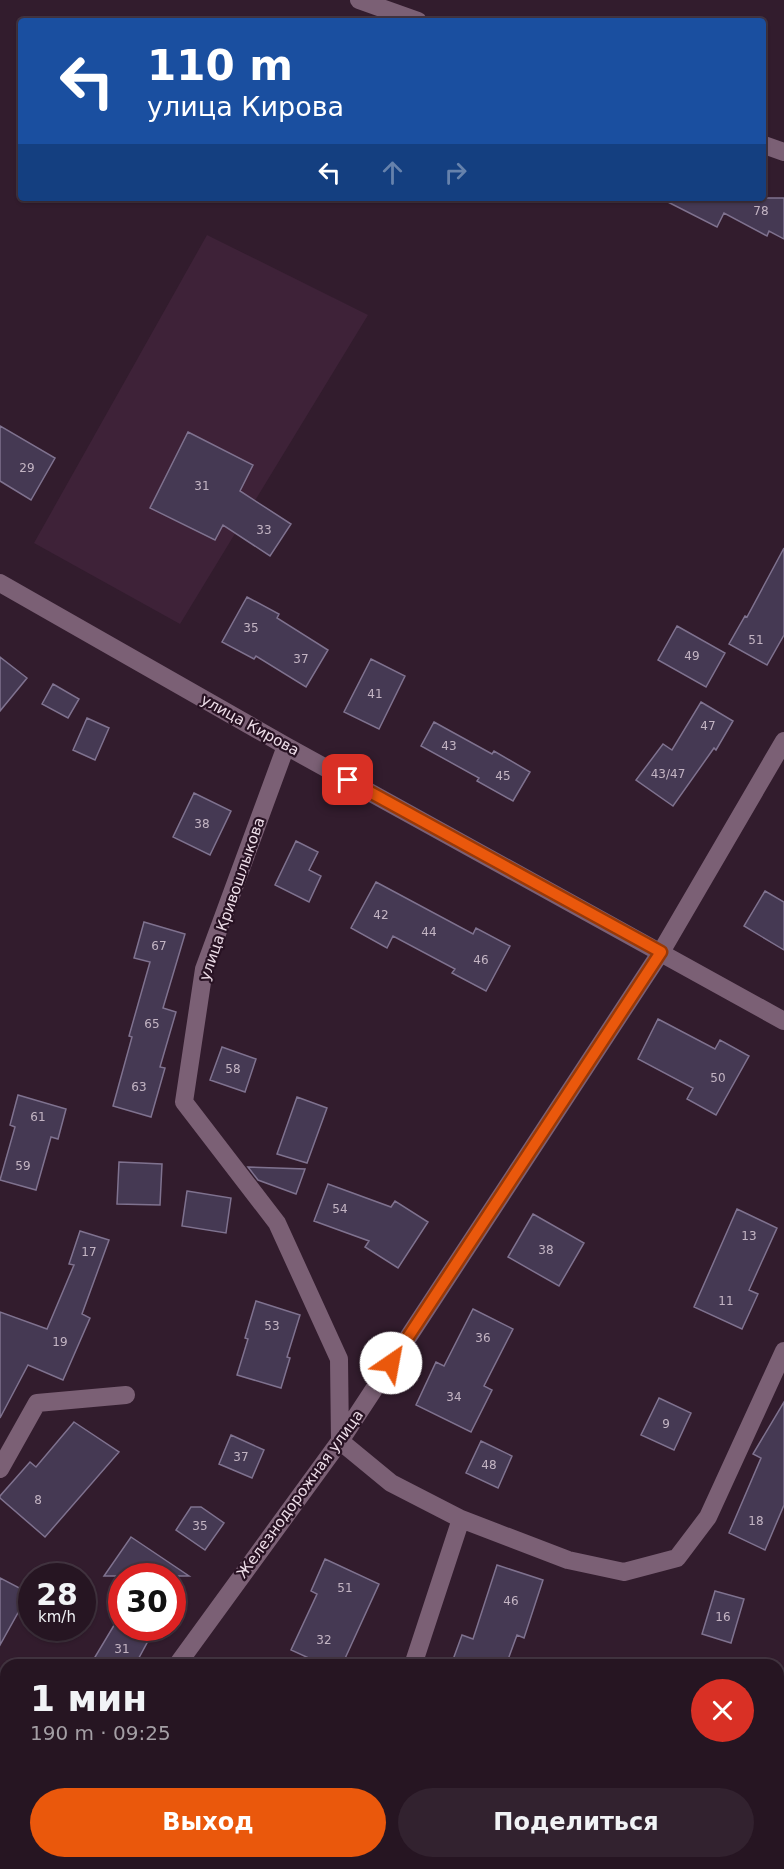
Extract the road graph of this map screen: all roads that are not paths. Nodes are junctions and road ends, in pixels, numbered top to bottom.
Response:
1 (359, 0) edge
2 (410, 18) edge
3 (766, 146) edge
4 (784, 152) edge
5 (0, 583) edge
6 (784, 741) edge
7 (286, 746) junction
8 (661, 952) junction
9 (784, 1022) edge
10 (784, 1351) edge
11 (126, 1395) dead end
12 (340, 1441) junction
13 (0, 1469) edge
14 (461, 1520) junction
15 (181, 1659) edge
16 (415, 1659) edge

1 - 2 street
3 - 4 street
5 - 7 street, улица Кирова
6 - 8 street, Железнодорожная улица
7 - 8 street, улица Кирова
7 - 12 street, улица Кривошлыкова
8 - 9 street, улица Кирова
8 - 12 street, Железнодорожная улица
10 - 14 street
11 - 13 street
12 - 14 street
12 - 15 street, Железнодорожная улица
14 - 16 street

